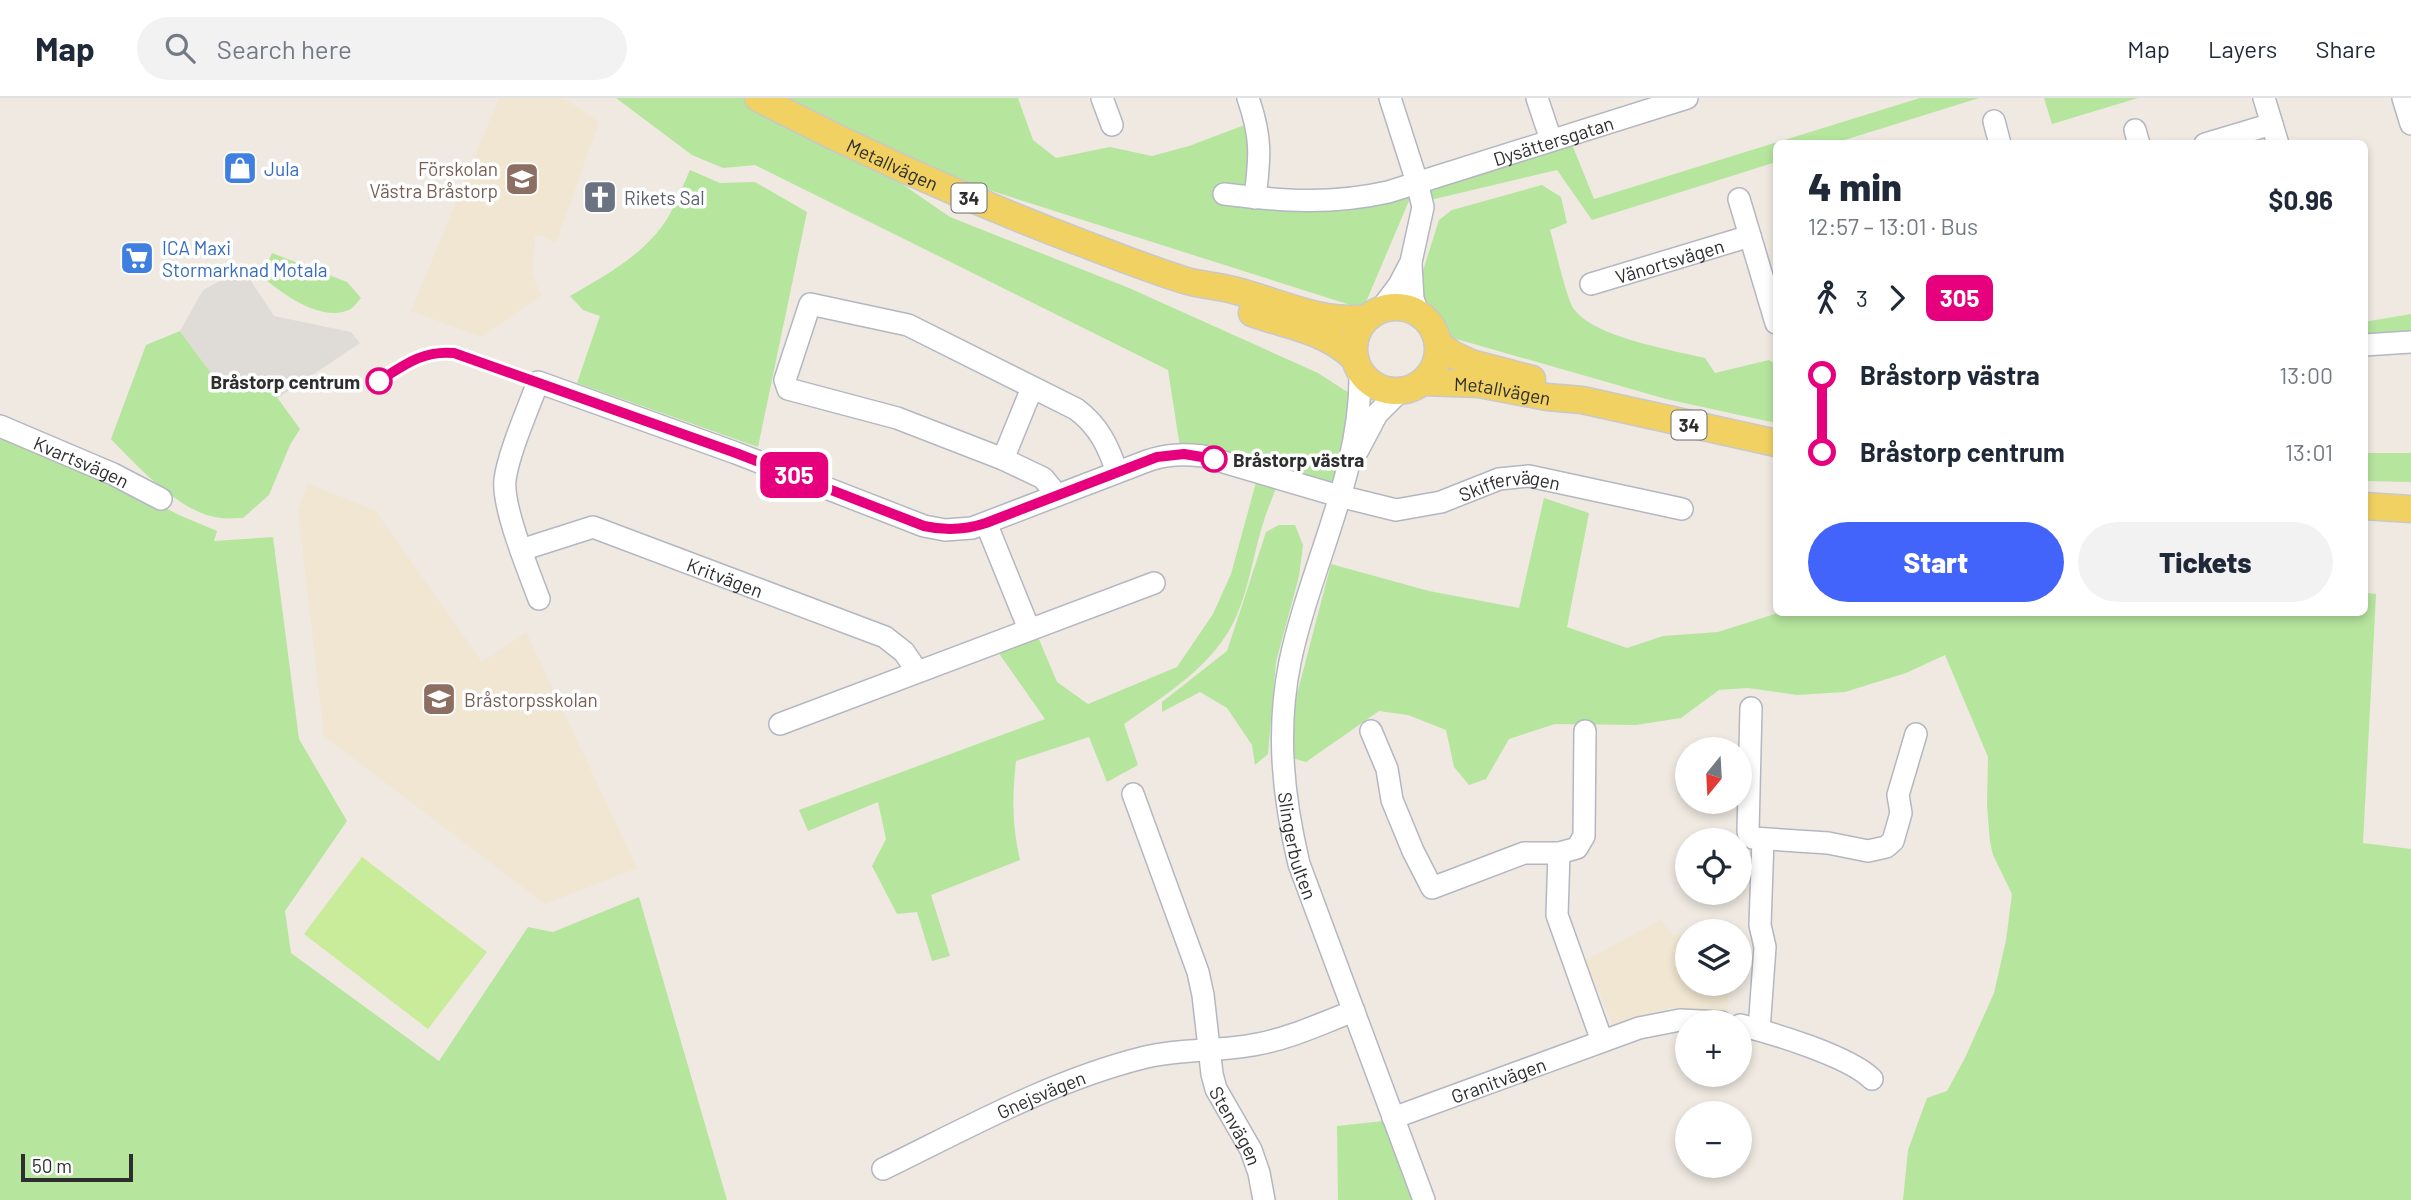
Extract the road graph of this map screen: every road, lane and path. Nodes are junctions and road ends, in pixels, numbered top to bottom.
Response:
1 (758, 98) edge
2 (1103, 98) edge
3 (1248, 98) edge
4 (1390, 98) edge
5 (1537, 98) edge
6 (2264, 98) edge
7 (2403, 98) edge
8 (1683, 99) edge
9 (1994, 121) dead end
10 (2411, 124) edge
11 (1112, 125) dead end
12 (2275, 134) edge
13 (1551, 140) junction
14 (1999, 140) edge
15 (2233, 140) edge
16 (1417, 182) junction
17 (1224, 194) dead end
18 (1255, 198) junction
19 (1739, 199) dead end
20 (1750, 236) junction
21 (1411, 262) junction
22 (1188, 281) junction
23 (1591, 284) dead end
24 (1418, 312) junction
25 (1374, 314) junction
26 (1773, 314) edge
27 (2411, 342) edge
28 (1438, 344) junction
29 (2368, 345) edge
30 (1357, 365) junction
31 (1411, 387) junction
32 (1031, 388) junction
33 (1581, 400) junction
34 (0, 426) edge
35 (1773, 442) edge
36 (1003, 459) junction
37 (1117, 472) junction
38 (1342, 487) junction
39 (1057, 495) junction
40 (161, 499) dead end
41 (2411, 503) edge
42 (2368, 506) edge
43 (1682, 509) dead end
44 (2411, 509) edge
45 (986, 523) junction
46 (521, 550) junction
47 (1154, 583) dead end
48 (539, 600) dead end
49 (1029, 629) junction
50 (917, 671) junction
51 (1751, 708) dead end
52 (780, 724) dead end
53 (1371, 731) dead end
54 (1586, 731) dead end
55 (1916, 734) dead end
56 (1133, 794) dead end
57 (1763, 839) junction
58 (1559, 853) junction
59 (1354, 1011) junction
60 (1752, 1013) edge
61 (1675, 1021) edge
62 (1752, 1029) edge
63 (1602, 1041) junction
64 (1210, 1050) junction
65 (1872, 1079) dead end
66 (1393, 1118) junction
67 (883, 1169) dead end
68 (1264, 1200) edge
69 (1424, 1200) edge

1 - 22 main road, Metallvägen / 34
2 - 11 street
3 - 18 street
4 - 16 street
5 - 13 street
6 - 12 street
7 - 10 street
8 - 13 street, Dysättersgatan
9 - 14 street
12 - 15 street
13 - 16 street, Dysättersgatan
16 - 18 street, Dysättersgatan
16 - 21 street
17 - 18 street, Dysättersgatan
19 - 20 street, Vänortsvägen
20 - 23 street, Vänortsvägen
20 - 26 street, Vänortsvägen
21 - 24 street
21 - 25 street
22 - 25 main road, Metallvägen / 34
22 - 30 main road, Metallvägen / 34
24 - 25 main road, Metallvägen / 34
24 - 28 main road, Metallvägen / 34
25 - 30 main road
27 - 29 street
28 - 31 main road, Metallvägen
28 - 33 main road, Metallvägen / 34
30 - 31 main road, Metallvägen / 34
30 - 38 street, Slingerbulten
31 - 33 main road, Metallvägen / 34
31 - 38 street, Slingerbulten
32 - 36 street
32 - 36 street
32 - 37 street
33 - 35 main road, Metallvägen / 34
34 - 40 street, Kvartsvägen
36 - 39 street
37 - 38 street, Skiffervägen
37 - 39 street, Skiffervägen
38 - 43 street, Skiffervägen
38 - 59 street, Slingerbulten
39 - 45 street, Skiffervägen
41 - 42 main road
42 - 44 main road
45 - 46 street, Skiffervägen
45 - 49 street
46 - 48 street
46 - 50 street, Kritvägen
47 - 49 street
49 - 50 street
50 - 52 street
51 - 57 street
53 - 58 street
54 - 58 street
55 - 57 street
56 - 64 street
57 - 60 street
58 - 63 street
59 - 64 street, Gnejsvägen
59 - 66 street, Slingerbulten
61 - 63 street, Granitvägen
62 - 65 street
63 - 66 street, Granitvägen
64 - 67 street, Gnejsvägen
64 - 68 street, Stenvägen
66 - 69 street, Slingerbulten

